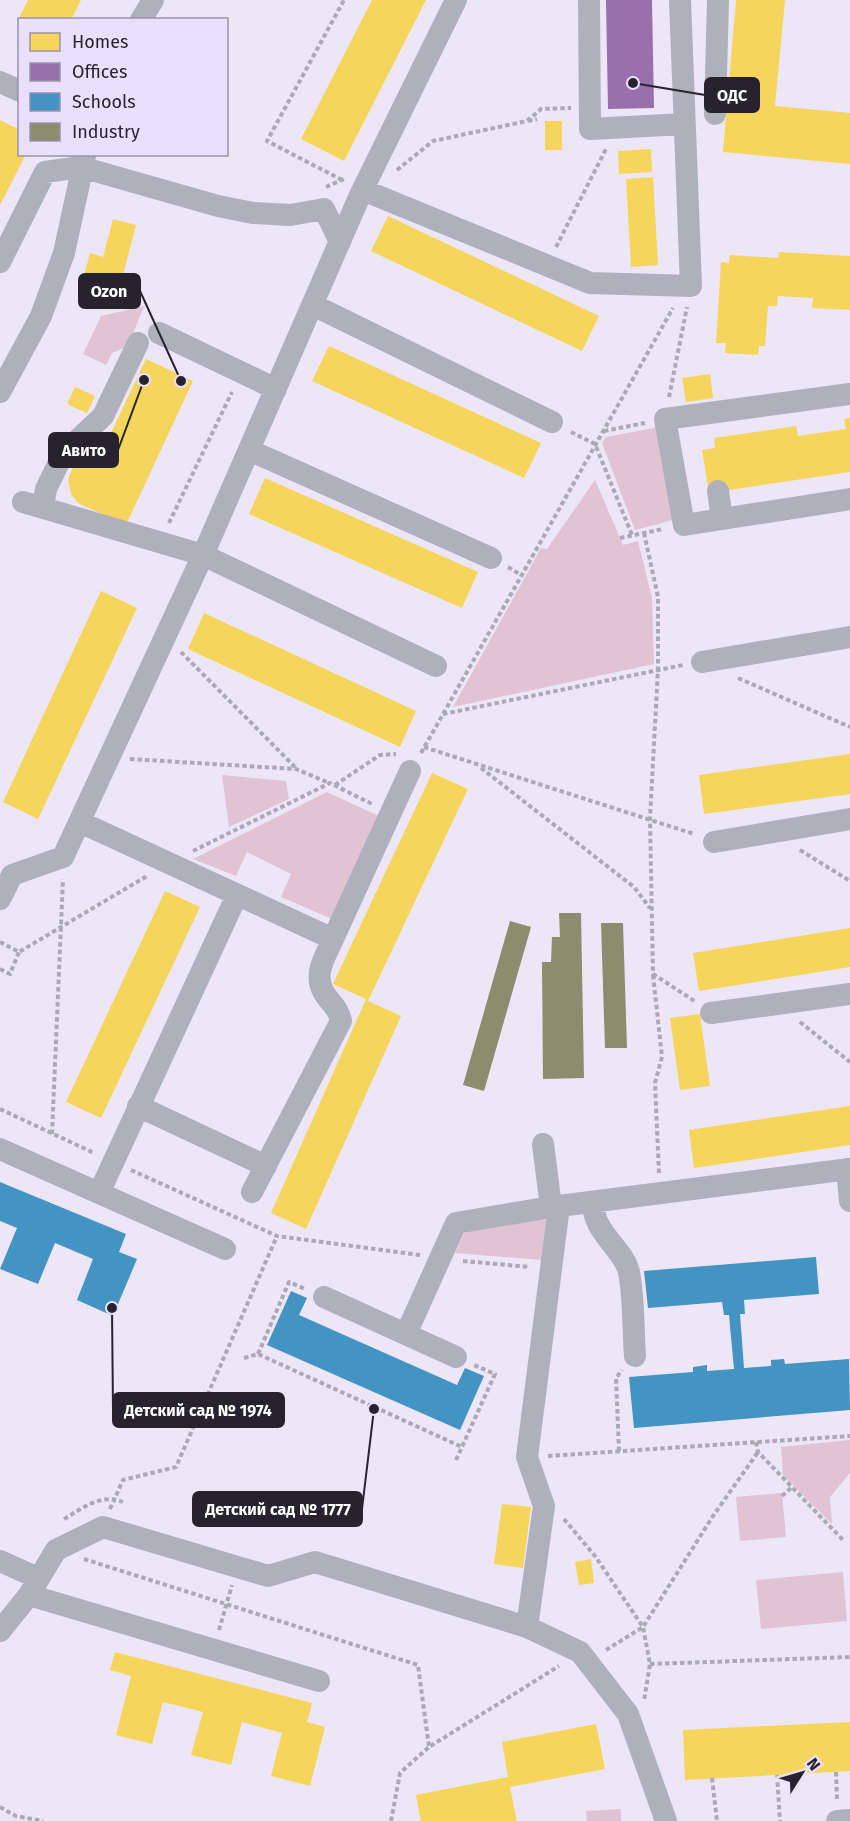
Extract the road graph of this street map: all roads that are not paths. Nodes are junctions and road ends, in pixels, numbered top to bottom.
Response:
1 (153, 0) edge
2 (456, 0) edge
3 (590, 0) edge
4 (680, 0) edge
5 (718, 0) edge
6 (142, 18) edge
7 (0, 82) edge
8 (18, 90) edge
9 (715, 114) dead end
10 (684, 124) junction
11 (83, 161) edge
12 (355, 184) junction
13 (320, 200) junction
14 (340, 242) junction
15 (0, 262) edge
16 (313, 305) junction
17 (159, 333) dead end
18 (138, 343) dead end
19 (276, 388) junction
20 (0, 392) edge
21 (850, 394) edge
22 (552, 422) road end
23 (249, 450) junction
24 (718, 491) dead end
25 (850, 499) edge
26 (722, 519) junction
27 (203, 555) junction
28 (492, 558) dead end
29 (850, 637) edge
30 (702, 662) road end
31 (436, 666) dead end
32 (410, 758) road end
33 (850, 819) edge
34 (80, 822) junction
35 (714, 842) road end
36 (237, 895) junction
37 (0, 899) edge
38 (333, 939) junction
39 (850, 994) edge
40 (711, 1013) road end
41 (138, 1106) junction
42 (543, 1144) dead end
43 (0, 1149) edge
44 (266, 1166) junction
45 (848, 1169) edge
46 (252, 1192) dead end
47 (99, 1193) junction
48 (850, 1201) edge
49 (593, 1202) junction
50 (555, 1207) junction
51 (225, 1249) dead end
52 (324, 1297) road end
53 (406, 1334) junction
54 (635, 1356) road end
55 (456, 1357) road end
56 (0, 1561) edge
57 (34, 1586) junction
58 (527, 1627) junction
59 (0, 1631) edge
60 (319, 1681) dead end
61 (666, 1821) edge
62 (838, 1821) edge
63 (850, 1821) edge

1 - 6 lane
2 - 12 lane
3 - 10 lane
4 - 10 lane
5 - 9 lane
7 - 8 lane
10 - 12 lane
11 - 13 lane
11 - 15 lane
11 - 20 lane
12 - 13 lane
12 - 14 lane
13 - 14 lane
14 - 16 lane
16 - 19 lane
16 - 22 lane
17 - 19 lane
18 - 27 lane
19 - 23 lane
21 - 26 lane
23 - 27 lane
23 - 28 lane
24 - 26 lane
25 - 26 lane
27 - 31 lane
27 - 34 lane
29 - 30 lane
32 - 38 lane
33 - 35 lane
34 - 36 lane
34 - 37 lane
36 - 38 lane
36 - 41 lane
38 - 44 lane
39 - 40 lane
41 - 44 lane
41 - 47 lane
42 - 50 lane
43 - 47 lane
44 - 46 lane
45 - 48 lane
45 - 49 lane
47 - 51 lane
49 - 50 lane
49 - 54 lane
50 - 53 lane
50 - 58 lane
52 - 53 lane
53 - 55 lane
56 - 57 lane
57 - 58 lane
57 - 59 lane
57 - 60 lane
58 - 61 lane
62 - 63 lane

